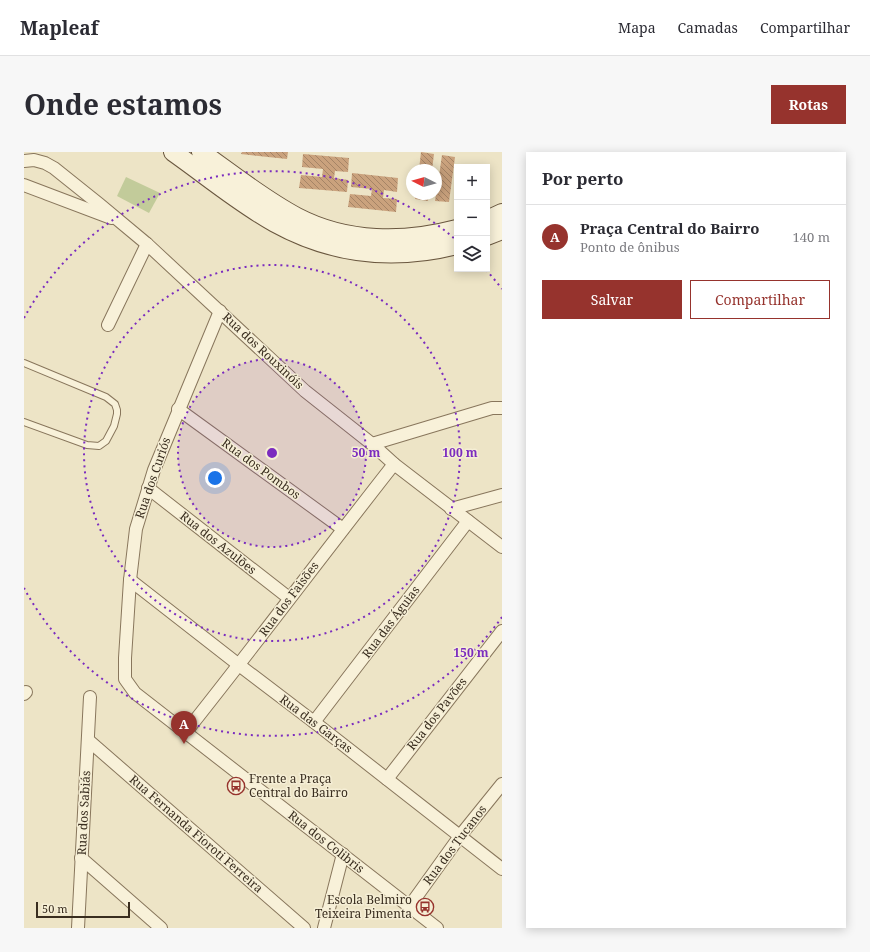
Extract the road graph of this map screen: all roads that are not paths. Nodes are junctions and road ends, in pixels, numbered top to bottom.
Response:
1 (173, 152) edge
2 (201, 152) edge
3 (24, 161) edge
4 (24, 185) edge
5 (502, 214) edge
6 (490, 219) edge
7 (119, 221) junction
8 (454, 230) edge
9 (502, 230) edge
10 (490, 235) edge
11 (147, 244) junction
12 (454, 246) edge
13 (220, 311) junction
14 (108, 325) dead end
15 (24, 363) edge
16 (502, 408) edge
17 (178, 409) junction
18 (24, 422) edge
19 (372, 444) junction
20 (394, 464) junction
21 (148, 488) junction
22 (502, 495) edge
23 (451, 509) junction
24 (468, 521) junction
25 (343, 529) junction
26 (502, 547) edge
27 (130, 580) junction
28 (289, 598) junction
29 (502, 631) edge
30 (238, 665) junction
31 (125, 679) joint
32 (90, 697) dead end
33 (314, 722) junction
34 (185, 733) junction
35 (88, 740) junction
36 (387, 779) junction
37 (502, 784) edge
38 (460, 836) junction
39 (343, 854) junction
40 (82, 858) junction
41 (502, 869) edge
42 (409, 907) junction
43 (420, 922) edge
44 (78, 928) edge
45 (161, 928) edge
46 (304, 928) edge
47 (324, 928) edge
48 (437, 928) edge

1 - 12 main road
2 - 8 main road
3 - 7 street, Rua dos Rouxinóis
4 - 7 street
5 - 6 main road
7 - 11 street, Rua dos Rouxinóis
9 - 10 main road
11 - 13 street, Rua dos Rouxinóis
11 - 14 street
13 - 17 street, Rua dos Curiós
13 - 19 street, Rua dos Rouxinóis
15 - 18 lane
16 - 19 street
17 - 21 street, Rua dos Curiós
17 - 25 street, Rua dos Pombos
19 - 20 street, Rua dos Rouxinóis
20 - 23 street, Rua dos Rouxinóis
20 - 25 street, Rua dos Faisões
21 - 27 street, Rua dos Curiós
21 - 28 street, Rua dos Azulões
22 - 23 street
23 - 24 street, Rua dos Rouxinóis
24 - 26 street, Rua dos Rouxinóis
24 - 33 street, Rua das Águias
25 - 28 street, Rua dos Faisões
27 - 30 street, Rua das Garças
27 - 31 street, Rua dos Curiós
28 - 30 street, Rua dos Faisões
29 - 36 street, Rua dos Pavões
30 - 33 street, Rua das Garças
30 - 34 street, Rua dos Faisões
31 - 34 street, Rua dos Colibris
32 - 35 street, Rua dos Sabiás
33 - 36 street, Rua das Garças
34 - 39 street, Rua dos Colibris
35 - 40 street, Rua dos Sabiás
35 - 46 street, Rua Fernanda Fioroti Ferreira
36 - 38 street, Rua das Garças
37 - 38 street, Rua dos Tucanos
38 - 41 street, Rua das Garças
38 - 42 street, Rua dos Tucanos
39 - 42 street, Rua dos Colibris
39 - 47 street
40 - 44 street, Rua dos Sabiás
40 - 45 street
42 - 43 street, Rua dos Colibris
43 - 48 street, Rua dos Colibris

